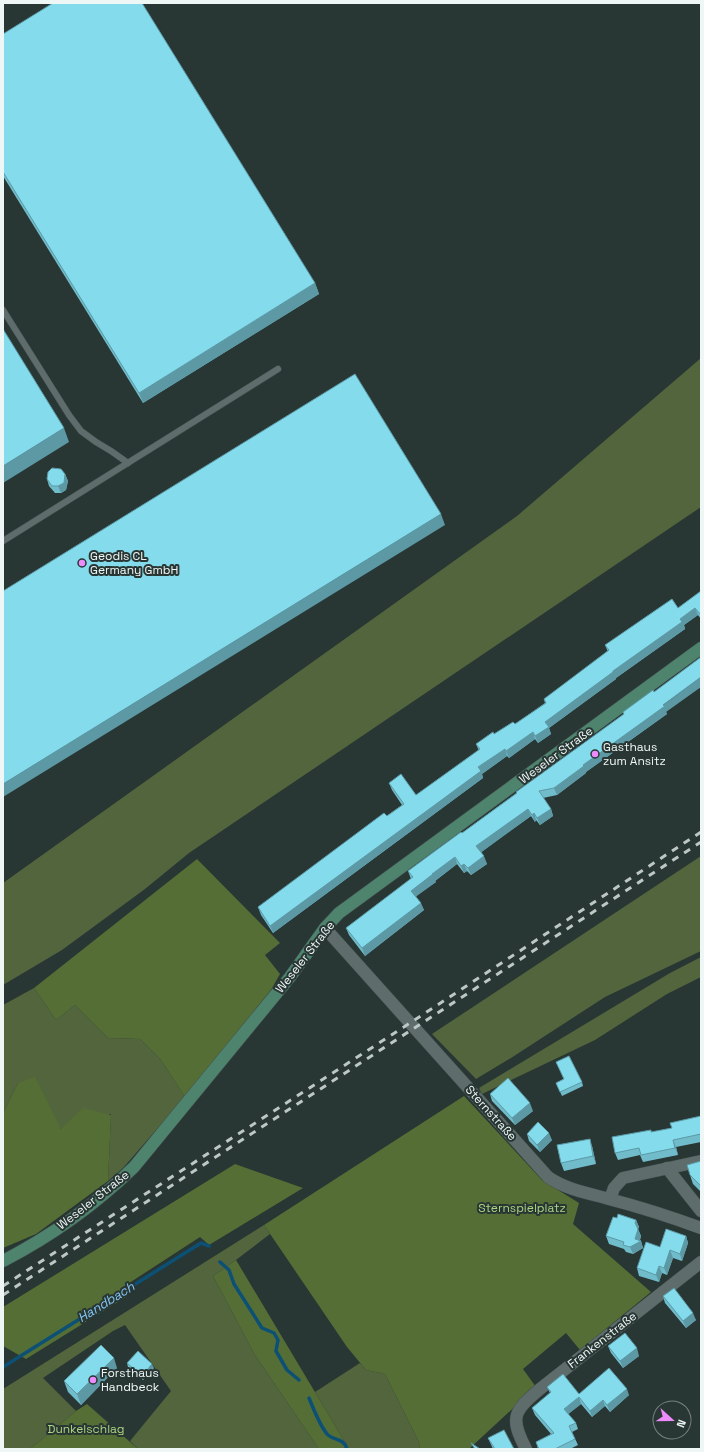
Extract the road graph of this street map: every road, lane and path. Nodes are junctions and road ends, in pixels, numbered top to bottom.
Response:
1 (3, 310) edge
2 (278, 369) dead end
3 (128, 463) junction
4 (3, 541) edge
5 (701, 648) edge
6 (325, 928) junction
7 (701, 1161) edge
8 (667, 1168) junction
9 (610, 1199) junction
10 (701, 1211) edge
11 (701, 1228) edge
12 (3, 1261) edge
13 (701, 1262) edge
14 (526, 1449) edge

1 - 3 lane
2 - 3 lane
3 - 4 lane
5 - 6 main road, Weseler Straße
6 - 9 street, Sternstraße
6 - 12 main road, Weseler Straße
7 - 8 street
8 - 9 street
8 - 10 street
9 - 11 street, Sternstraße
13 - 14 street, Frankenstraße

